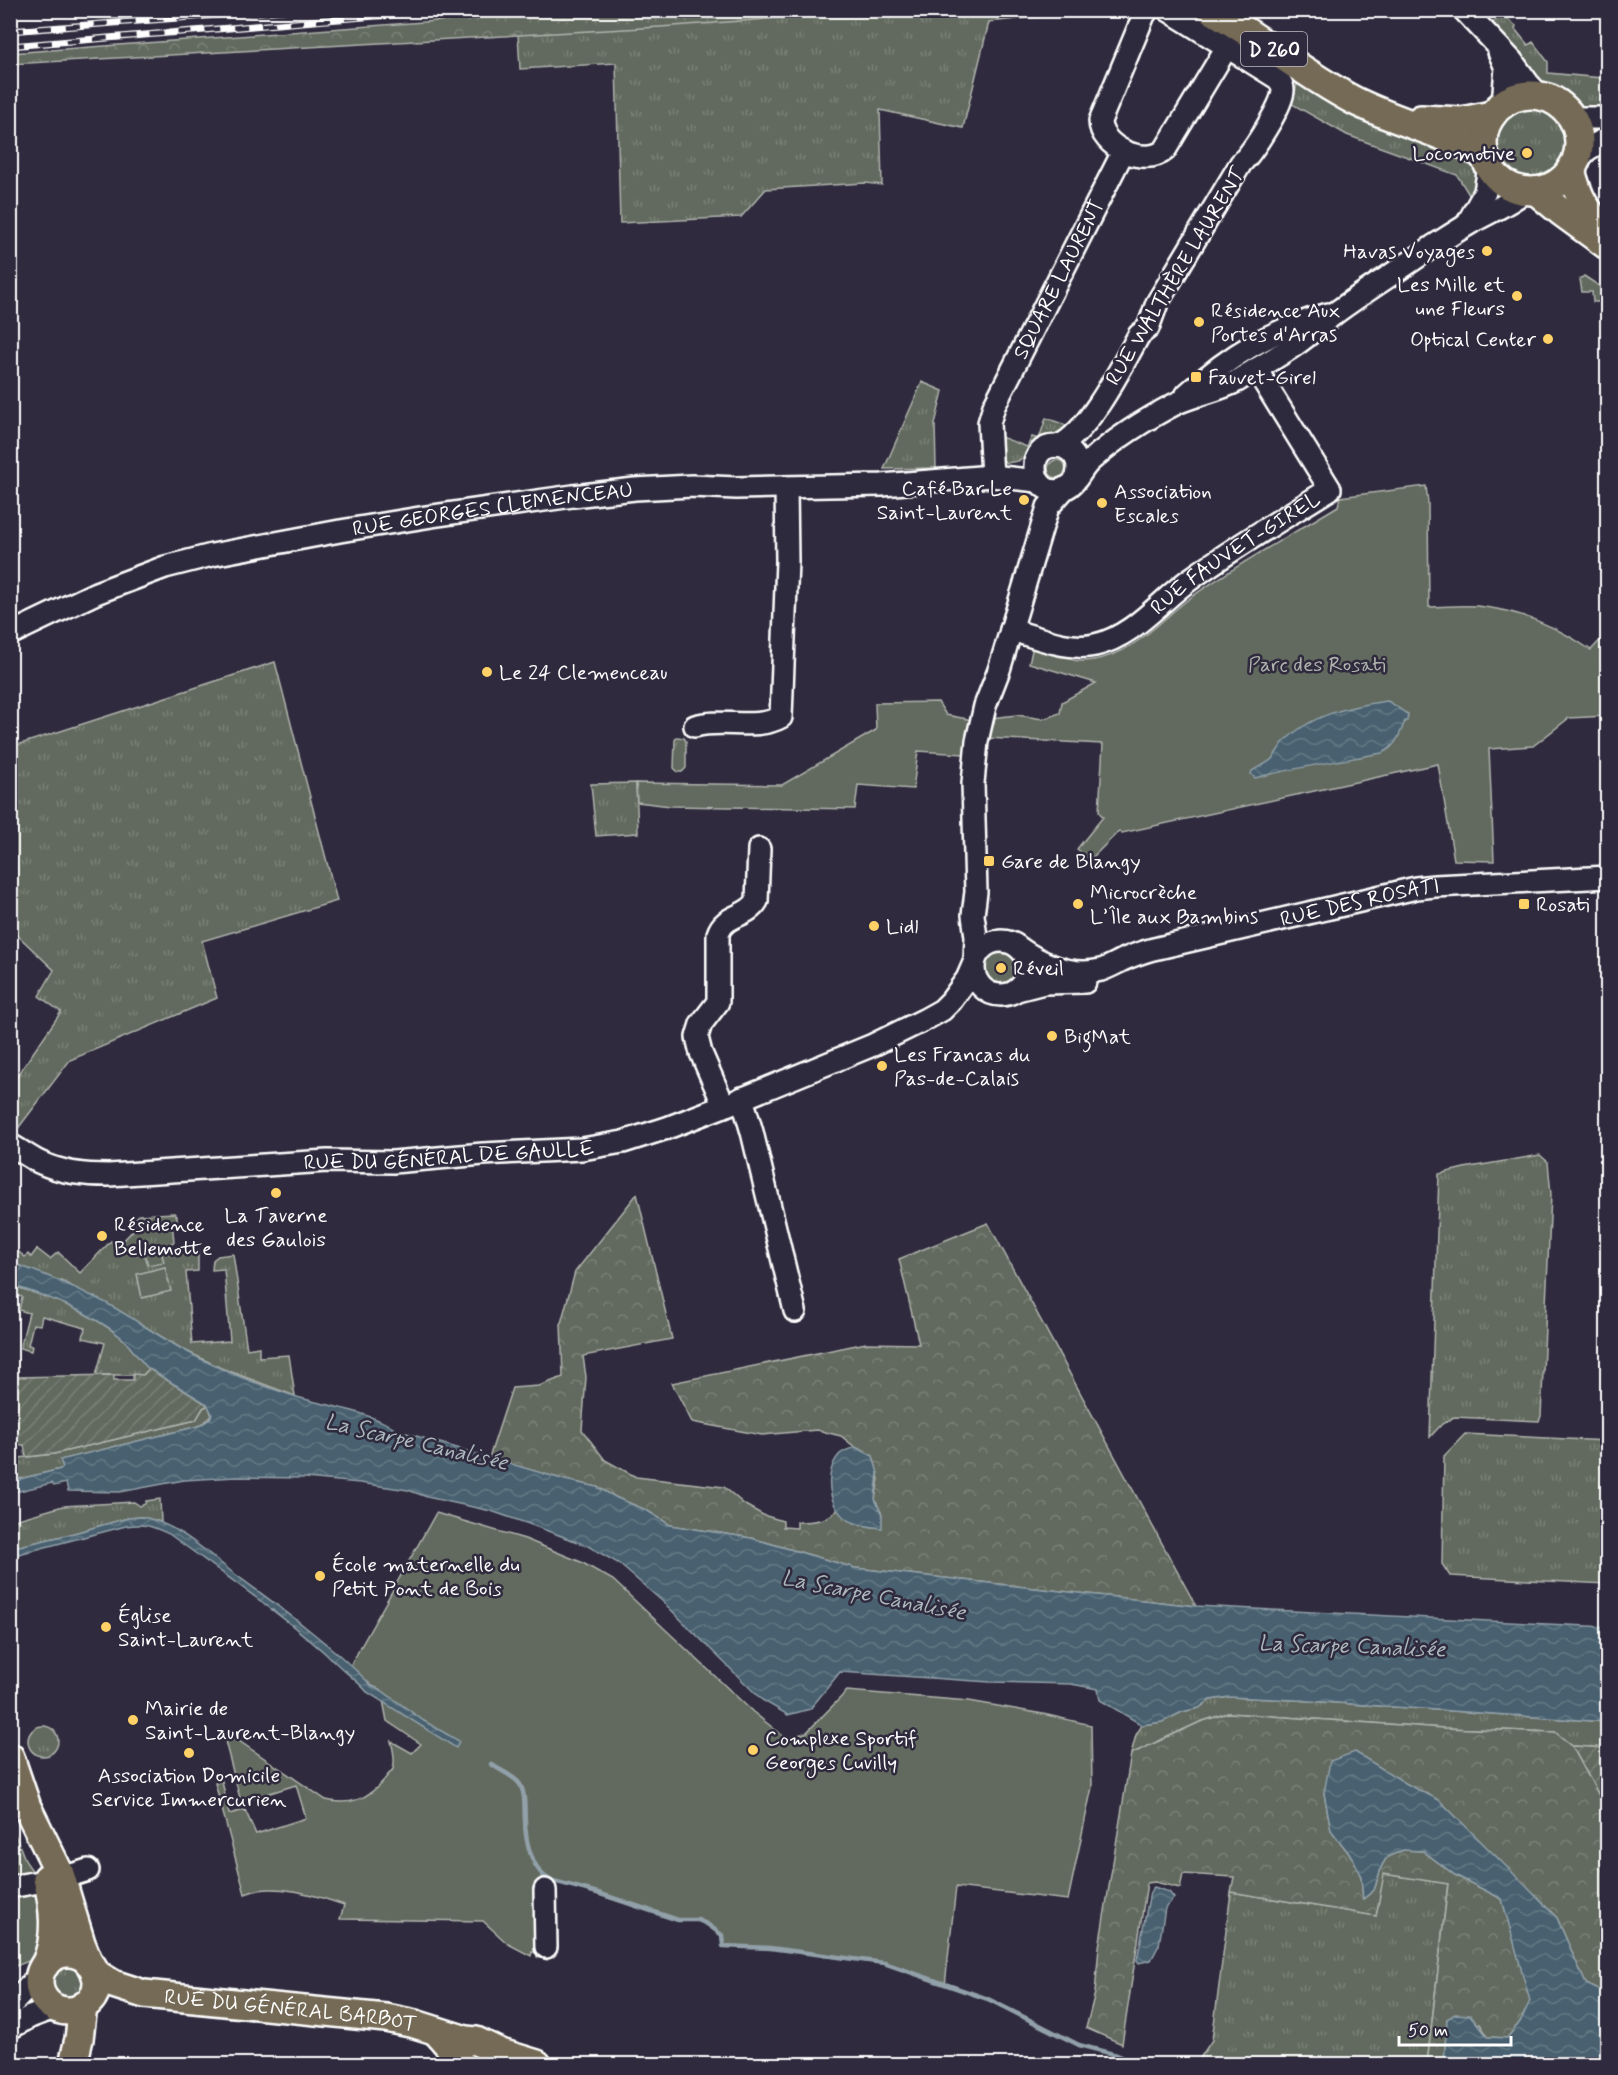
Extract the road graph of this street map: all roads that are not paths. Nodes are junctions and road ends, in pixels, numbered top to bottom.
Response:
1 (1148, 10) edge
2 (1168, 10) edge
3 (1212, 10) edge
4 (1464, 10) edge
5 (1494, 44) junction
6 (1227, 47) junction
7 (1540, 96) junction
8 (1498, 109) junction
9 (1393, 117) junction
10 (1572, 118) junction
11 (1608, 118) edge
12 (1608, 137) edge
13 (1123, 152) junction
14 (1487, 161) junction
15 (1573, 166) junction
16 (1531, 191) junction
17 (1467, 225) junction
18 (1608, 232) edge
19 (1608, 246) edge
20 (1337, 312) junction
21 (1256, 369) junction
22 (1177, 403) junction
23 (1124, 434) junction
24 (1061, 446) junction
25 (1038, 457) junction
26 (992, 476) junction
27 (1040, 482) junction
28 (1071, 482) junction
29 (786, 487) junction
30 (1048, 507) junction
31 (1011, 630) junction
32 (10, 633) edge
33 (695, 726) dead end
34 (759, 849) dead end
35 (1608, 877) edge
36 (1608, 891) edge
37 (976, 892) junction
38 (1014, 945) junction
39 (975, 961) junction
40 (1008, 993) junction
41 (873, 1045) junction
42 (733, 1102) junction
43 (10, 1145) edge
44 (795, 1311) dead end
45 (10, 1757) edge
46 (10, 1788) edge
47 (88, 1870) dead end
48 (54, 1879) junction
49 (10, 1887) edge
50 (545, 1890) dead end
51 (546, 1947) dead end
52 (92, 1968) junction
53 (42, 1970) junction
54 (144, 1994) junction
55 (10, 2006) edge
56 (71, 2007) junction
57 (10, 2028) edge
58 (470, 2055) edge
59 (74, 2060) edge
60 (530, 2062) edge

1 - 13 street
2 - 6 street
3 - 9 main road, D 260
4 - 5 street
5 - 7 street
5 - 8 street
6 - 13 street
6 - 24 street, RUE WALTHÈRE LAURENT
7 - 8 main road
7 - 10 main road
8 - 9 main road, D 260
8 - 14 main road
9 - 14 main road, D 260
10 - 11 street
10 - 15 main road
12 - 15 street
13 - 26 street, SQUARE LAURENT
14 - 16 main road
14 - 17 street
15 - 16 main road
15 - 18 main road
16 - 17 street
16 - 19 main road
17 - 20 street
20 - 21 street
20 - 22 street
21 - 22 street
21 - 31 street, RUE FAUVET-GIREL
22 - 23 street
23 - 24 street
23 - 28 street
24 - 25 street
24 - 28 street
25 - 26 street
25 - 27 street
26 - 27 street
26 - 29 street, RUE GEORGES CLEMENCEAU
27 - 28 street
27 - 30 street
28 - 30 street
29 - 32 street, RUE GEORGES CLEMENCEAU
29 - 33 street
30 - 31 street
31 - 37 street
34 - 42 street
35 - 38 street, RUE DES ROSATI
36 - 40 street, RUE DES ROSATI
37 - 38 street
37 - 39 street
38 - 39 street
38 - 40 street
39 - 40 street
39 - 41 street, RUE DU GÉNÉRAL DE GAULLE
40 - 41 street, RUE DU GÉNÉRAL DE GAULLE
41 - 42 street, RUE DU GÉNÉRAL DE GAULLE
42 - 43 street, RUE DU GÉNÉRAL DE GAULLE
42 - 44 street
45 - 48 main road
46 - 48 main road
47 - 48 street
48 - 49 street
48 - 52 main road
48 - 53 main road
50 - 51 street
52 - 53 main road
52 - 54 main road, RUE DU GÉNÉRAL BARBOT
52 - 56 main road
53 - 55 street
53 - 56 main road
54 - 56 main road, RUE DU GÉNÉRAL BARBOT
54 - 58 main road, RUE DU GÉNÉRAL BARBOT
56 - 57 street
56 - 59 main road
58 - 60 main road

